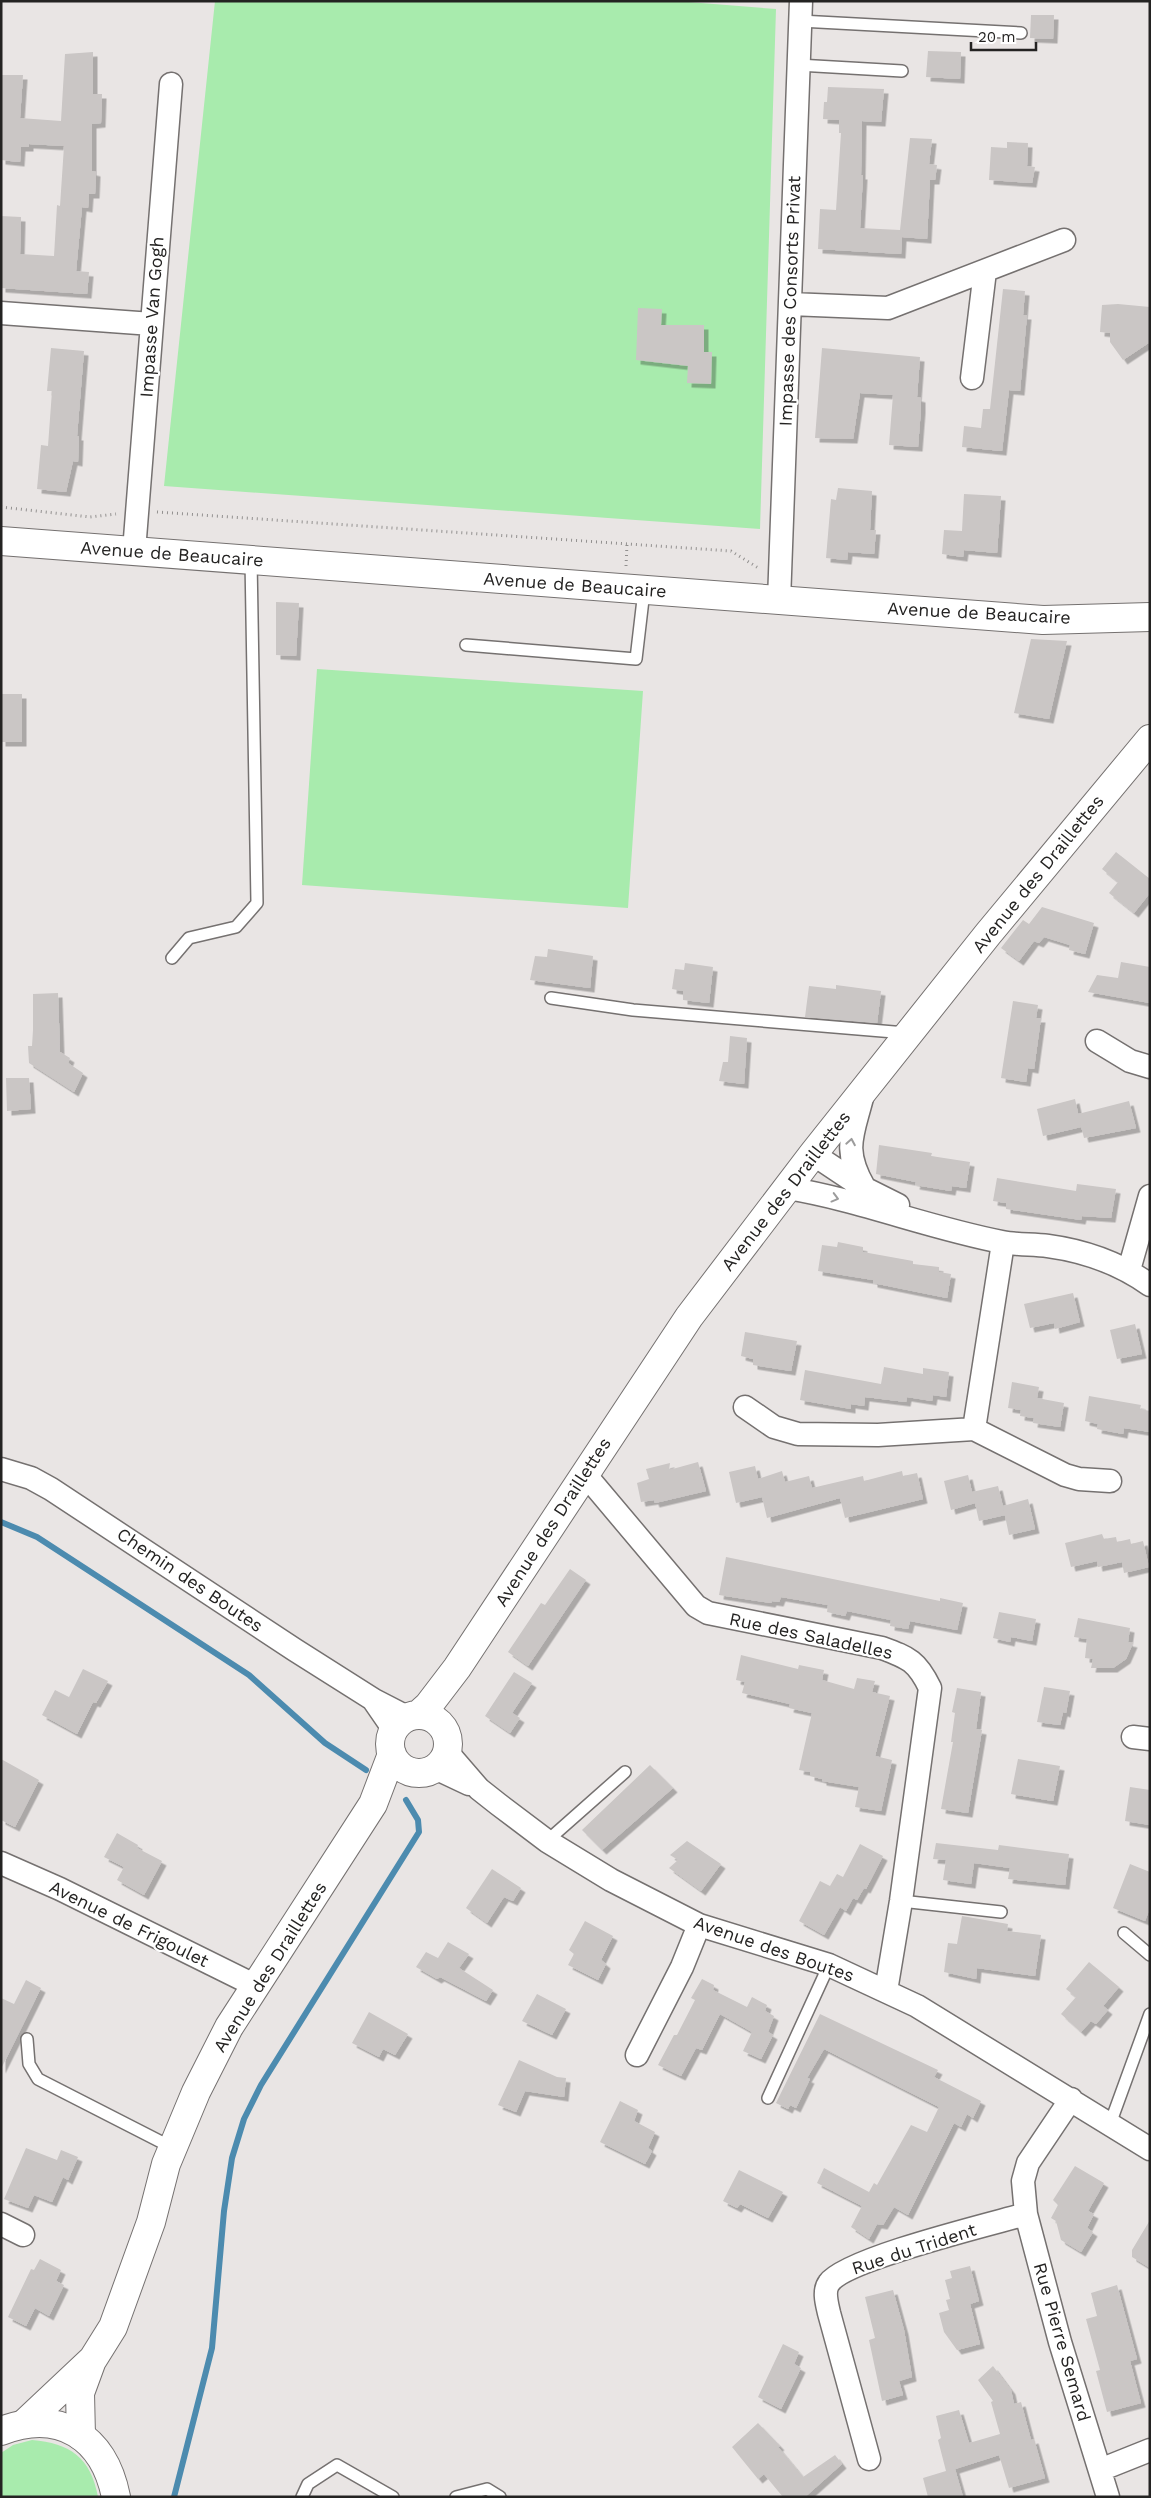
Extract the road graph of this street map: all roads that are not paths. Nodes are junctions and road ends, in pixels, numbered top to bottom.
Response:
1 (800, 11) edge
2 (1021, 32) dead end
3 (798, 65) junction
4 (902, 71) dead end
5 (171, 84) dead end
6 (1064, 240) dead end
7 (985, 271) junction
8 (790, 304) junction
9 (1, 313) edge
10 (152, 324) junction
11 (972, 378) dead end
12 (1, 541) edge
13 (134, 551) junction
14 (251, 560) junction
15 (644, 591) junction
16 (779, 591) junction
17 (1150, 617) edge
18 (466, 645) dead end
19 (1150, 740) edge
20 (172, 958) dead end
21 (551, 998) dead end
22 (910, 1034) junction
23 (1097, 1040) dead end
24 (1150, 1066) edge
25 (863, 1094) junction
26 (813, 1154) junction
27 (787, 1188) junction
28 (864, 1188) junction
29 (1150, 1196) edge
30 (939, 1226) junction
31 (1003, 1242) junction
32 (1129, 1270) junction
33 (1150, 1285) edge
34 (745, 1407) dead end
35 (974, 1429) junction
36 (1, 1469) edge
37 (584, 1473) junction
38 (1110, 1481) dead end
39 (418, 1741) junction
40 (624, 1772) dead end
41 (547, 1841) junction
42 (1, 1863) edge
43 (901, 1901) junction
44 (1002, 1912) dead end
45 (699, 1925) junction
46 (1124, 1933) dead end
47 (1150, 1955) edge
48 (829, 1965) junction
49 (256, 1986) junction
50 (886, 1991) junction
51 (1150, 2014) edge
52 (27, 2039) dead end
53 (637, 2055) dead end
54 (768, 2098) dead end
55 (1070, 2100) junction
56 (1110, 2124) junction
57 (173, 2148) junction
58 (1150, 2149) edge
59 (1026, 2214) junction
60 (1, 2224) edge
61 (24, 2235) dead end
62 (92, 2359) junction
63 (13, 2427) edge
64 (81, 2436) junction
65 (1150, 2450) edge
66 (869, 2459) dead end
67 (1100, 2470) junction
68 (116, 2497) edge
69 (302, 2497) edge
70 (394, 2497) edge
71 (456, 2497) edge
72 (500, 2497) edge
73 (1108, 2497) edge

1 - 2 lane
1 - 3 street, Impasse des Consorts Privat
3 - 4 lane
3 - 8 street, Impasse des Consorts Privat
5 - 10 street, Impasse Van Gogh
6 - 7 street
7 - 8 street
7 - 11 street
8 - 16 street, Impasse des Consorts Privat
9 - 10 street
10 - 13 street, Impasse Van Gogh
12 - 13 street, Avenue de Beaucaire
13 - 14 street, Avenue de Beaucaire
14 - 15 street, Avenue de Beaucaire
14 - 20 lane
15 - 16 street, Avenue de Beaucaire
15 - 18 lane
16 - 17 street, Avenue de Beaucaire
19 - 22 street, Avenue des Draillettes
21 - 22 lane
22 - 25 street, Avenue des Draillettes
23 - 24 street
25 - 26 street, Avenue des Draillettes
28 -> 25 street
26 - 27 street, Avenue des Draillettes
26 - 28 street
27 -> 30 street
27 - 37 street, Avenue des Draillettes
28 - 30 street
29 - 32 street
30 - 31 street
31 - 32 street
31 - 35 street
32 - 33 street
34 - 35 street
35 - 38 street
36 - 39 street, Chemin des Boutes
37 - 39 street, Avenue des Draillettes
37 - 43 street, Rue des Saladelles
39 - 41 street, Avenue des Boutes
39 - 49 street, Avenue des Draillettes
40 - 41 lane
41 - 45 street, Avenue des Boutes
42 - 49 street, Avenue de Frigoulet
43 - 44 lane
43 - 50 street, Rue des Saladelles
45 - 48 street, Avenue des Boutes
45 - 53 street
46 - 47 lane
48 - 50 street, Avenue des Boutes
48 - 54 lane
49 - 57 street, Avenue des Draillettes
50 - 55 street, Avenue des Boutes
51 - 56 lane
52 - 57 lane
55 - 56 street, Avenue des Boutes
55 - 59 street
56 - 58 street, Avenue des Boutes
57 - 62 street, Avenue des Draillettes
59 - 66 street, Rue du Trident
59 - 67 street, Rue Pierre Semard
60 - 61 street
62 - 63 street, Avenue des Draillettes
62 - 64 street, Avenue des Draillettes
63 - 64 street
64 - 68 street
65 - 67 street
67 - 73 street, Rue Pierre Semard
69 - 70 lane
71 - 72 lane

